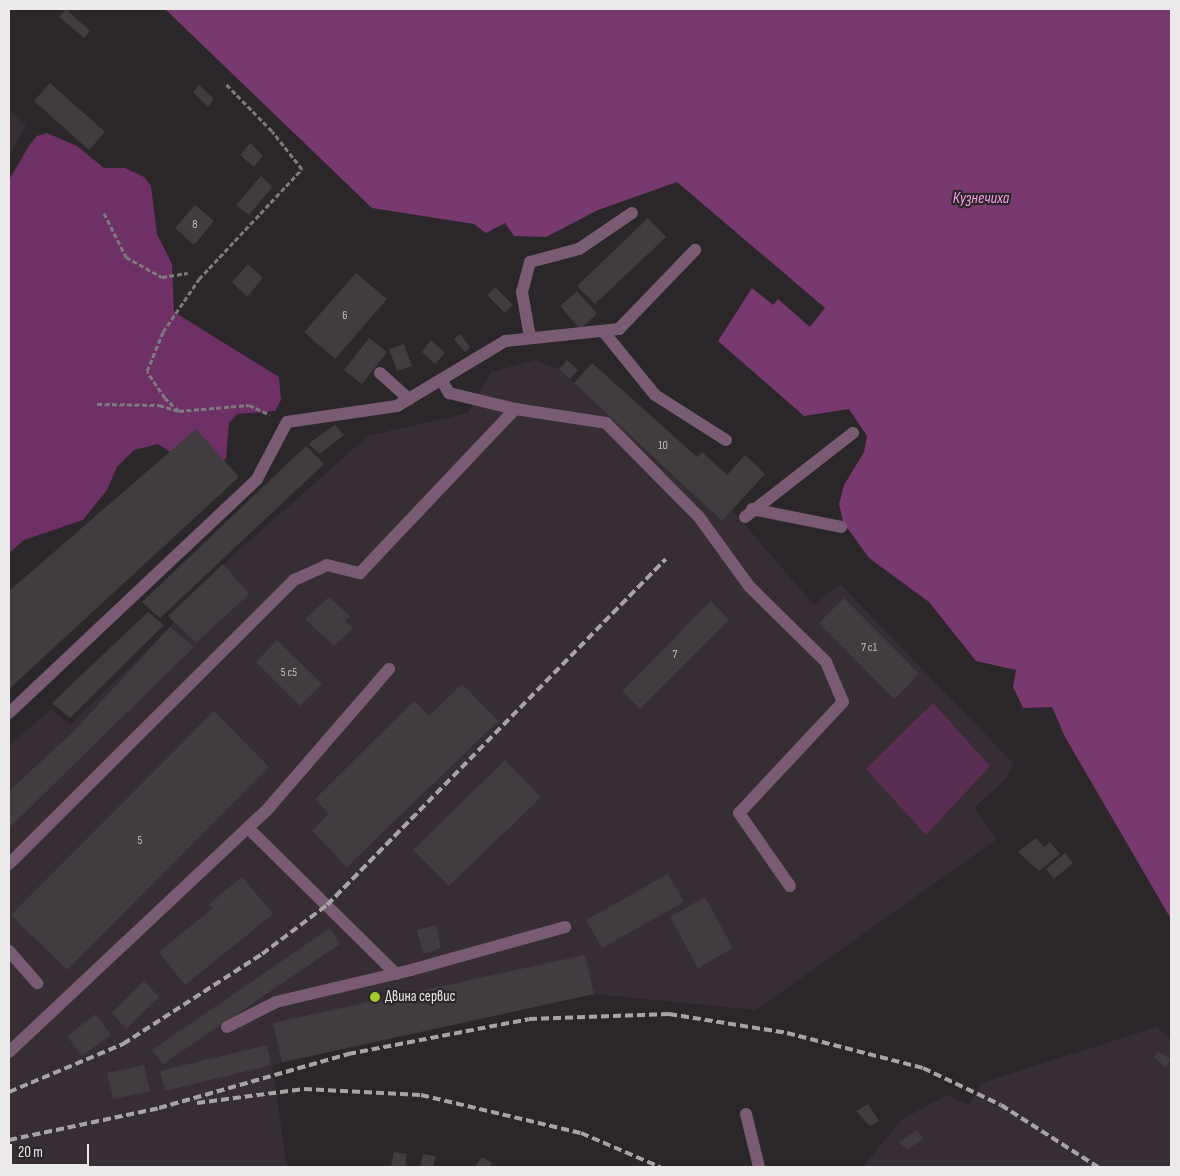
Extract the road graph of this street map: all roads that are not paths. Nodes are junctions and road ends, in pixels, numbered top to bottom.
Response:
1 (632, 214) dead end
2 (695, 250) dead end
3 (603, 331) junction
4 (530, 337) junction
5 (380, 373) dead end
6 (442, 382) junction
7 (410, 399) junction
8 (515, 409) junction
9 (853, 433) dead end
10 (726, 440) dead end
11 (841, 527) dead end
12 (389, 669) dead end
13 (9, 713) edge
14 (248, 828) junction
15 (9, 864) edge
16 (790, 886) dead end
17 (565, 927) dead end
18 (9, 950) edge
19 (396, 974) junction
20 (36, 983) dead end
21 (227, 1027) dead end
22 (9, 1052) edge
23 (746, 1114) dead end
24 (759, 1167) edge

1 - 4 street
2 - 3 street
3 - 4 street
3 - 10 street
4 - 6 street
5 - 7 street
6 - 7 street
6 - 8 street
7 - 13 street
8 - 15 street
8 - 16 street
9 - 11 street
12 - 14 street
14 - 19 street
14 - 22 street
17 - 19 street
18 - 20 street
19 - 21 street
23 - 24 street

